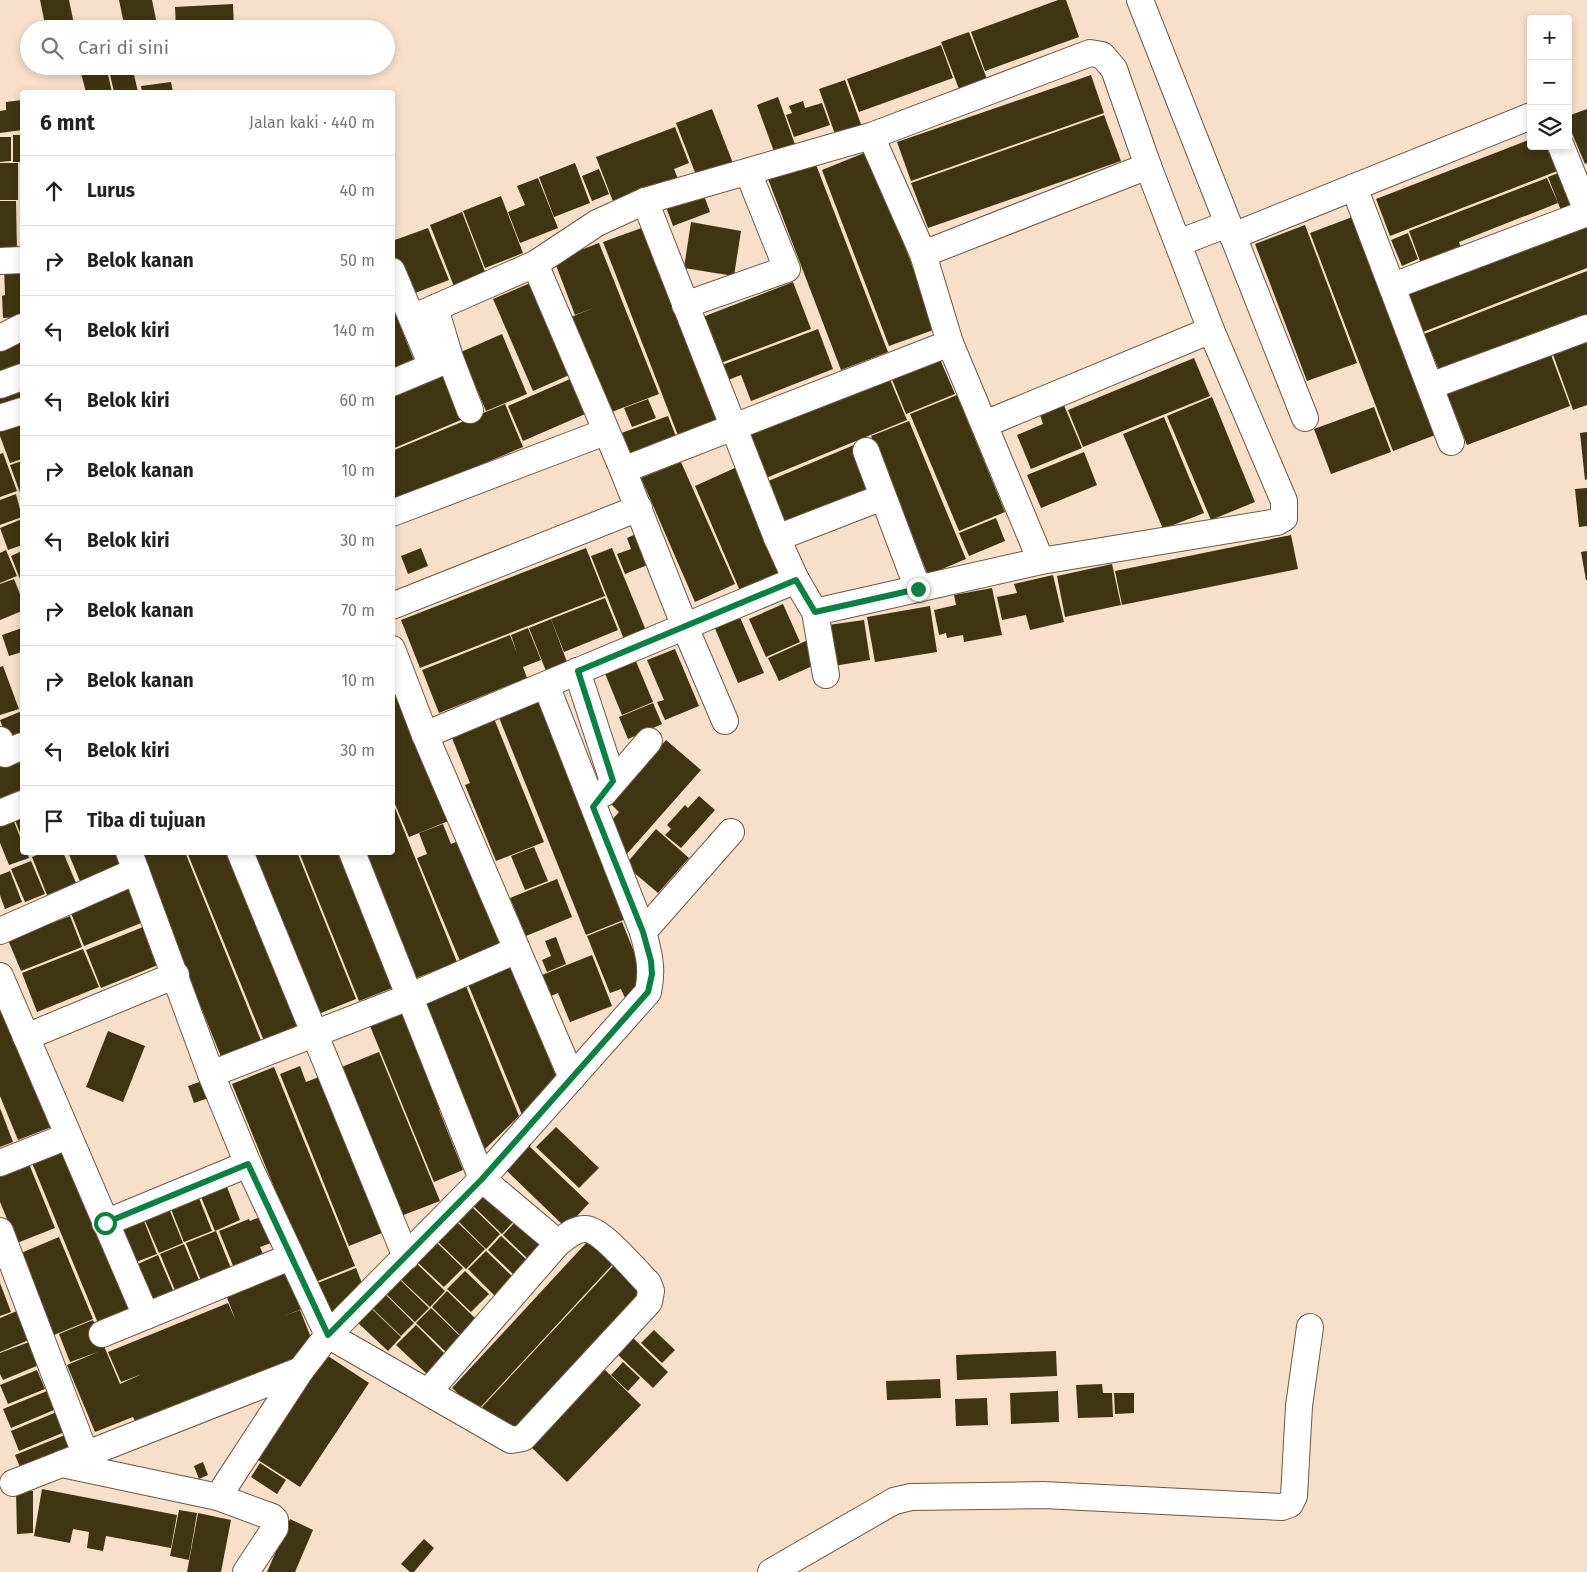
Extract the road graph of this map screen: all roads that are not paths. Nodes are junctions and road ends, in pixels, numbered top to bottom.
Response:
1 (1140, 0) edge
2 (1527, 118) edge
3 (871, 136) junction
4 (1562, 150) edge
5 (1148, 166) junction
6 (748, 172) junction
7 (1354, 187) junction
8 (645, 201) junction
9 (1587, 212) edge
10 (1230, 230) junction
11 (1178, 243) junction
12 (923, 254) junction
13 (20, 260) edge
14 (0, 262) edge
15 (535, 264) junction
16 (395, 278) edge
17 (1393, 286) junction
18 (685, 305) junction
19 (436, 308) junction
20 (412, 318) junction
21 (20, 327) edge
22 (1587, 328) edge
23 (1212, 330) junction
24 (0, 338) edge
25 (950, 343) junction
26 (441, 362) junction
27 (20, 377) edge
28 (395, 382) edge
29 (1441, 382) dead end
30 (0, 385) edge
31 (470, 410) dead end
32 (20, 412) edge
33 (0, 418) edge
34 (1305, 418) dead end
35 (985, 424) junction
36 (736, 427) junction
37 (606, 432) junction
38 (1451, 442) dead end
39 (866, 451) dead end
40 (623, 470) junction
41 (883, 497) junction
42 (639, 508) junction
43 (395, 512) edge
44 (777, 538) junction
45 (1041, 561) junction
46 (796, 580) junction
47 (918, 589) junction
48 (395, 605) edge
49 (815, 612) junction
50 (684, 627) junction
51 (395, 659) edge
52 (578, 671) junction
53 (826, 674) dead end
54 (546, 685) junction
55 (725, 721) dead end
56 (425, 735) junction
57 (0, 740) edge
58 (649, 741) dead end
59 (20, 747) edge
60 (613, 781) junction
61 (20, 805) edge
62 (593, 807) junction
63 (0, 814) edge
64 (731, 832) dead end
65 (241, 855) edge
66 (353, 855) edge
67 (133, 862) edge
68 (0, 931) edge
69 (643, 932) junction
70 (517, 950) junction
71 (176, 975) junction
72 (0, 976) edge
73 (409, 996) junction
74 (313, 1034) junction
75 (26, 1037) junction
76 (211, 1074) junction
77 (572, 1078) junction
78 (68, 1136) junction
79 (0, 1163) edge
80 (248, 1164) junction
81 (482, 1179) junction
82 (105, 1223) junction
83 (0, 1231) edge
84 (558, 1243) junction
85 (290, 1257) junction
86 (406, 1257) junction
87 (146, 1316) junction
88 (1310, 1327) dead end
89 (102, 1334) dead end
90 (328, 1335) junction
91 (301, 1370) junction
92 (429, 1391) junction
93 (74, 1460) junction
94 (13, 1483) dead end
95 (218, 1497) junction
96 (246, 1572) edge
97 (771, 1572) edge

1 - 10 street
2 - 7 street
3 - 5 street
3 - 6 street
3 - 12 street
4 - 9 street
5 - 11 street
5 - 12 street
6 - 8 street
6 - 18 street
7 - 10 street
7 - 17 street
8 - 15 street
8 - 18 street
9 - 17 street
10 - 11 street
10 - 34 street
11 - 23 street
12 - 25 street
13 - 14 street
15 - 19 street
15 - 37 street
16 - 20 street
17 - 38 street
18 - 36 street
19 - 20 street
19 - 26 street
20 - 26 street
21 - 24 street
22 - 29 street
23 - 35 street
23 - 45 street
25 - 35 street
25 - 36 street
26 - 28 street
26 - 31 street
27 - 30 street
32 - 33 street
35 - 45 street
36 - 40 street
36 - 44 street
37 - 40 street
37 - 43 street
39 - 41 street
40 - 42 street
41 - 44 street
41 - 47 street
42 - 48 street
42 - 50 street
44 - 46 street
45 - 47 street
46 - 49 street
46 - 50 street
47 - 49 street
49 - 53 street
50 - 52 street
50 - 55 street
51 - 56 street
52 - 54 street
52 - 60 street
54 - 56 street
54 - 62 street
56 - 70 street
57 - 59 street
58 - 60 street
60 - 62 street
61 - 63 street
62 - 69 street
64 - 69 street
65 - 74 street
66 - 73 street
67 - 68 street
67 - 71 street
69 - 77 street
70 - 73 street
70 - 77 street
71 - 75 street
71 - 76 street
72 - 75 street
73 - 74 street
73 - 81 street
74 - 76 street
74 - 86 street
75 - 78 street
76 - 80 street
77 - 81 street
78 - 79 street
78 - 82 street
80 - 82 street
80 - 85 street
81 - 84 street
81 - 86 street
82 - 87 street
83 - 93 street
84 - 92 street
84 - 92 street
85 - 87 street
85 - 90 street
86 - 90 street
87 - 89 street
88 - 97 street
90 - 91 street
90 - 92 street
91 - 93 street
91 - 95 street
93 - 94 street
93 - 95 street
95 - 96 street

